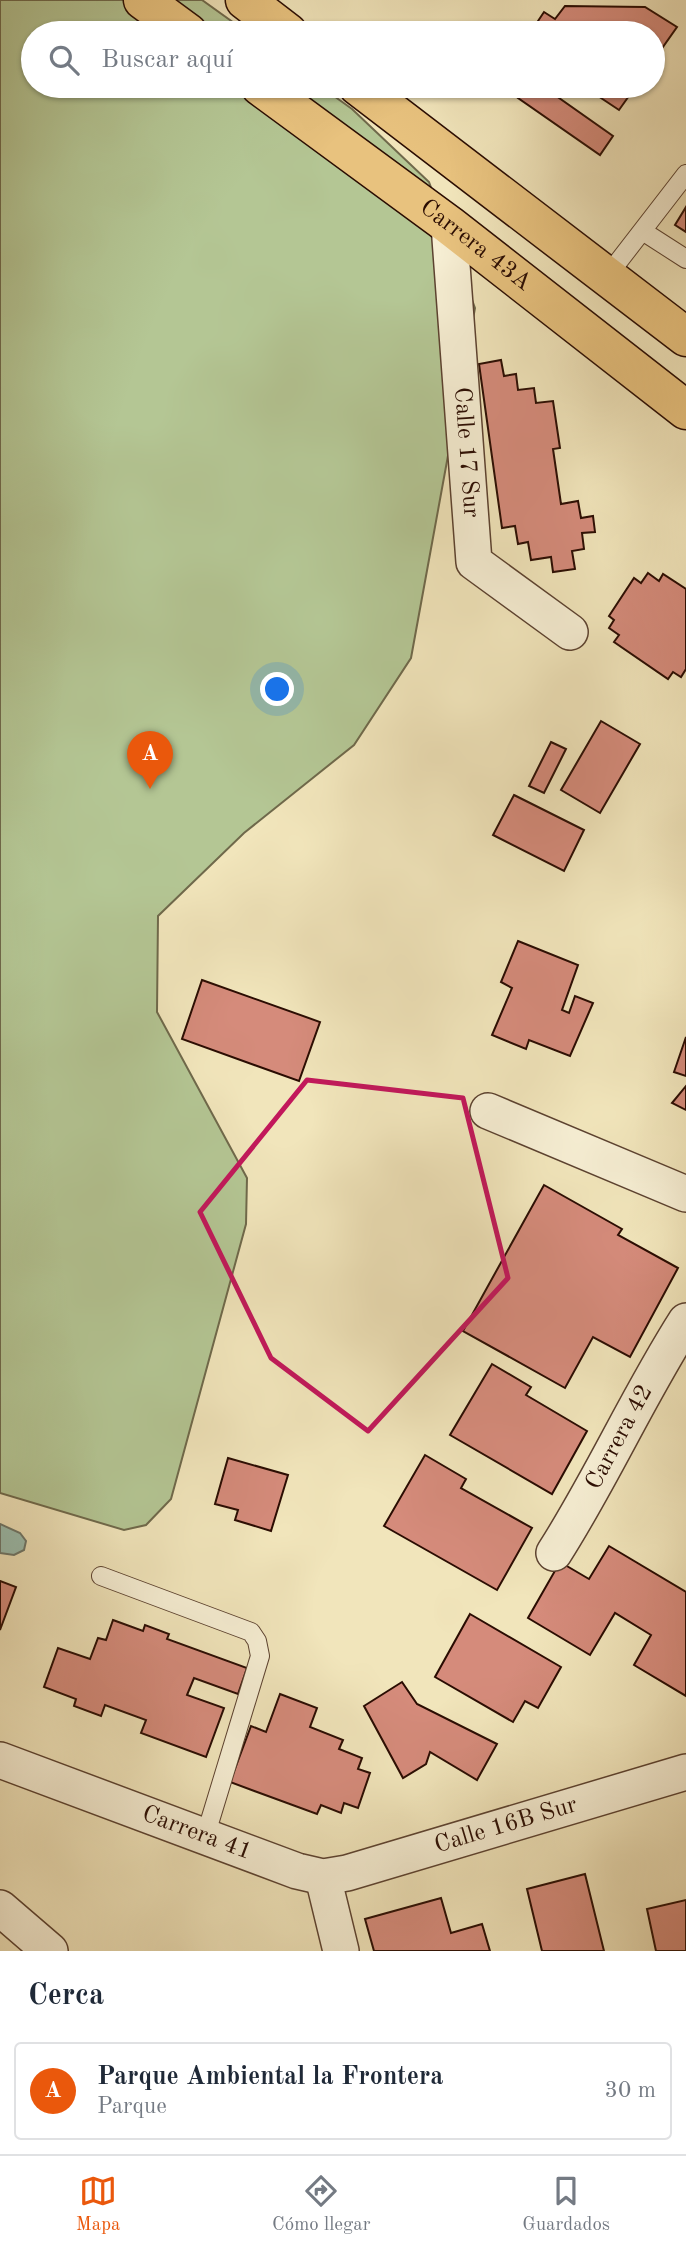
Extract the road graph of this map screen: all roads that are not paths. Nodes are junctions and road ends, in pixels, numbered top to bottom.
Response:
1 (143, 0) edge
2 (245, 0) edge
3 (172, 21) edge
4 (272, 21) edge
5 (276, 98) edge
6 (374, 98) edge
7 (686, 174) edge
8 (449, 225) junction
9 (643, 232) junction
10 (686, 259) edge
11 (608, 275) junction
12 (682, 325) edge
13 (686, 410) edge
14 (570, 632) dead end
15 (488, 1111) dead end
16 (686, 1194) edge
17 (686, 1321) edge
18 (554, 1553) dead end
19 (101, 1576) dead end
20 (0, 1760) edge
21 (686, 1772) edge
22 (205, 1837) junction
23 (323, 1877) junction
24 (0, 1908) edge
25 (50, 1951) edge
26 (341, 1951) edge

1 - 3 main road
2 - 4 main road
5 - 8 main road, Carrera 43A
6 - 11 main road
7 - 9 lane
8 - 13 main road, Carrera 43A
8 - 14 street, Calle 17 Sur
9 - 10 lane
9 - 11 lane
11 - 12 main road
15 - 16 street
17 - 18 street, Carrera 42
19 - 22 lane
20 - 22 street, Carrera 41
21 - 23 street, Calle 16B Sur
22 - 23 street, Carrera 41
23 - 26 street
24 - 25 street

